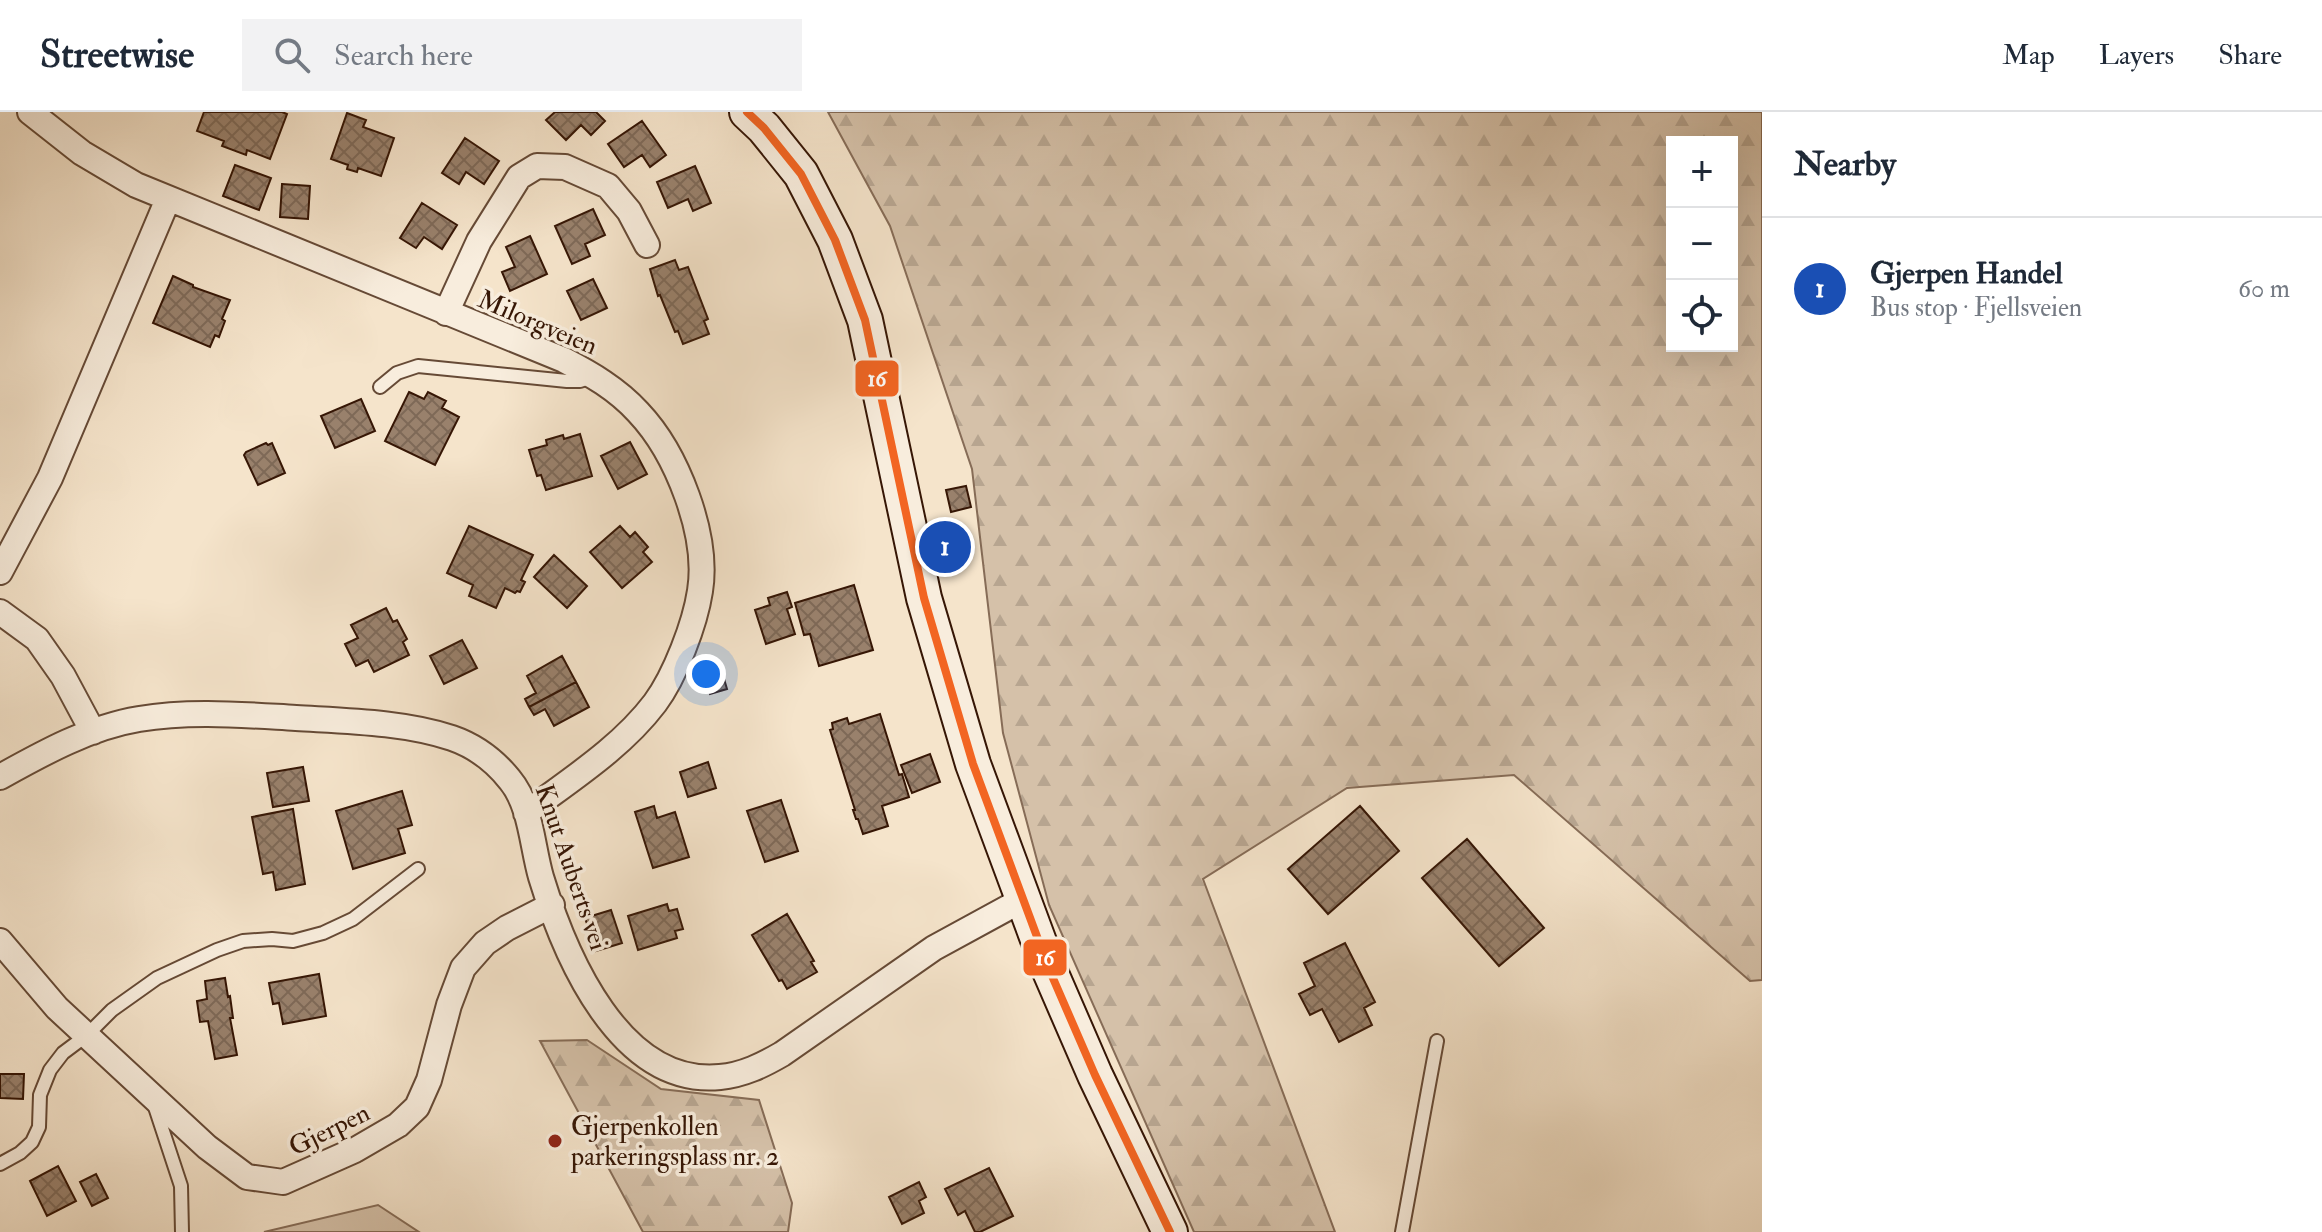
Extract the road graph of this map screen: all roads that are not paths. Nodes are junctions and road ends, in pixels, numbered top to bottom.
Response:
1 (30, 112) edge
2 (747, 112) edge
3 (168, 199) junction
4 (647, 245) dead end
5 (446, 313) junction
6 (595, 376) junction
7 (380, 387) dead end
8 (0, 572) edge
9 (0, 612) edge
10 (93, 732) junction
11 (0, 777) edge
12 (526, 813) junction
13 (418, 869) dead end
14 (1022, 900) junction
15 (552, 905) junction
16 (0, 941) edge
17 (87, 1035) junction
18 (1437, 1041) dead end
19 (150, 1094) junction
20 (0, 1164) edge
21 (182, 1232) edge
22 (1170, 1232) edge
23 (1402, 1232) edge

1 - 3 street, Milorgveien
2 - 14 main road
3 - 5 street, Milorgveien
3 - 8 street
4 - 5 street, Milorgveien
5 - 6 street, Milorgveien
6 - 7 lane
6 - 12 street, Milorgveien
9 - 10 street
10 - 11 street, Knut Auberts vei
10 - 12 street, Knut Auberts vei
12 - 15 street, Knut Auberts vei
13 - 17 lane
14 - 15 street, Knut Auberts vei
14 - 22 main road
15 - 19 street, Gjerpen
16 - 17 street, Gjerpen
17 - 19 street, Gjerpen
17 - 20 lane
18 - 23 lane
19 - 21 lane

